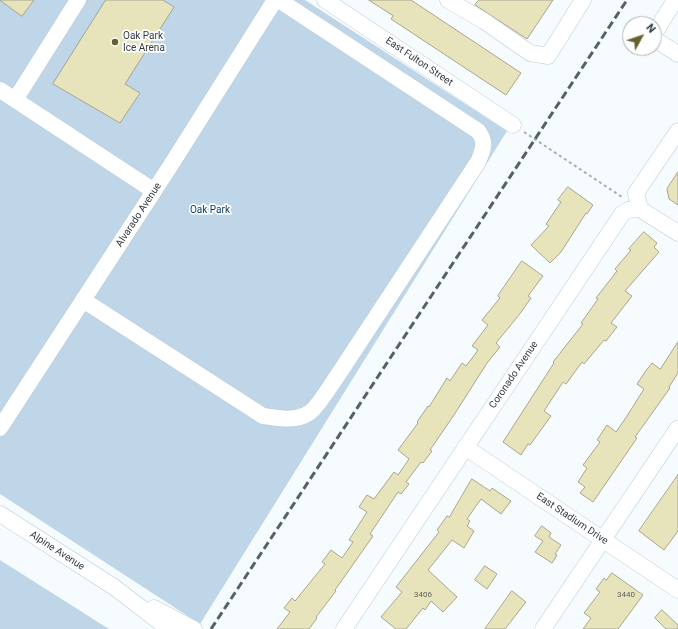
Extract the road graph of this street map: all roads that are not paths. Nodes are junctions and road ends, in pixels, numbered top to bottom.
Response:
1 (78, 0) edge
2 (275, 0) edge
3 (279, 0) edge
4 (325, 0) edge
5 (448, 0) edge
6 (583, 0) edge
7 (675, 5) edge
8 (662, 23) edge
9 (662, 44) edge
10 (678, 54) edge
11 (0, 90) edge
12 (15, 100) junction
13 (513, 125) road end
14 (678, 131) edge
15 (154, 191) junction
16 (640, 209) junction
17 (678, 233) edge
18 (83, 300) junction
19 (0, 428) edge
20 (678, 428) edge
21 (465, 447) junction
22 (0, 514) edge
23 (603, 539) junction
24 (114, 587) junction
25 (678, 590) edge
26 (169, 629) edge
27 (194, 629) edge
28 (344, 629) edge
29 (543, 629) edge

1 - 12 street
2 - 15 street, Alvarado Avenue
3 - 18 street
4 - 13 street, East Fulton Street
5 - 6 street
7 - 8 street
9 - 10 street
11 - 12 street
12 - 15 street
14 - 16 street
15 - 18 street, Alvarado Avenue
16 - 17 street
16 - 21 street, Coronado Avenue
18 - 19 street, Alvarado Avenue
20 - 23 street
21 - 23 street, East Stadium Drive
21 - 28 street, Coronado Avenue
22 - 24 street, Alpine Avenue
23 - 25 street, East Stadium Drive
23 - 29 street
24 - 26 street, Alpine Avenue
24 - 27 street, Alpine Avenue

